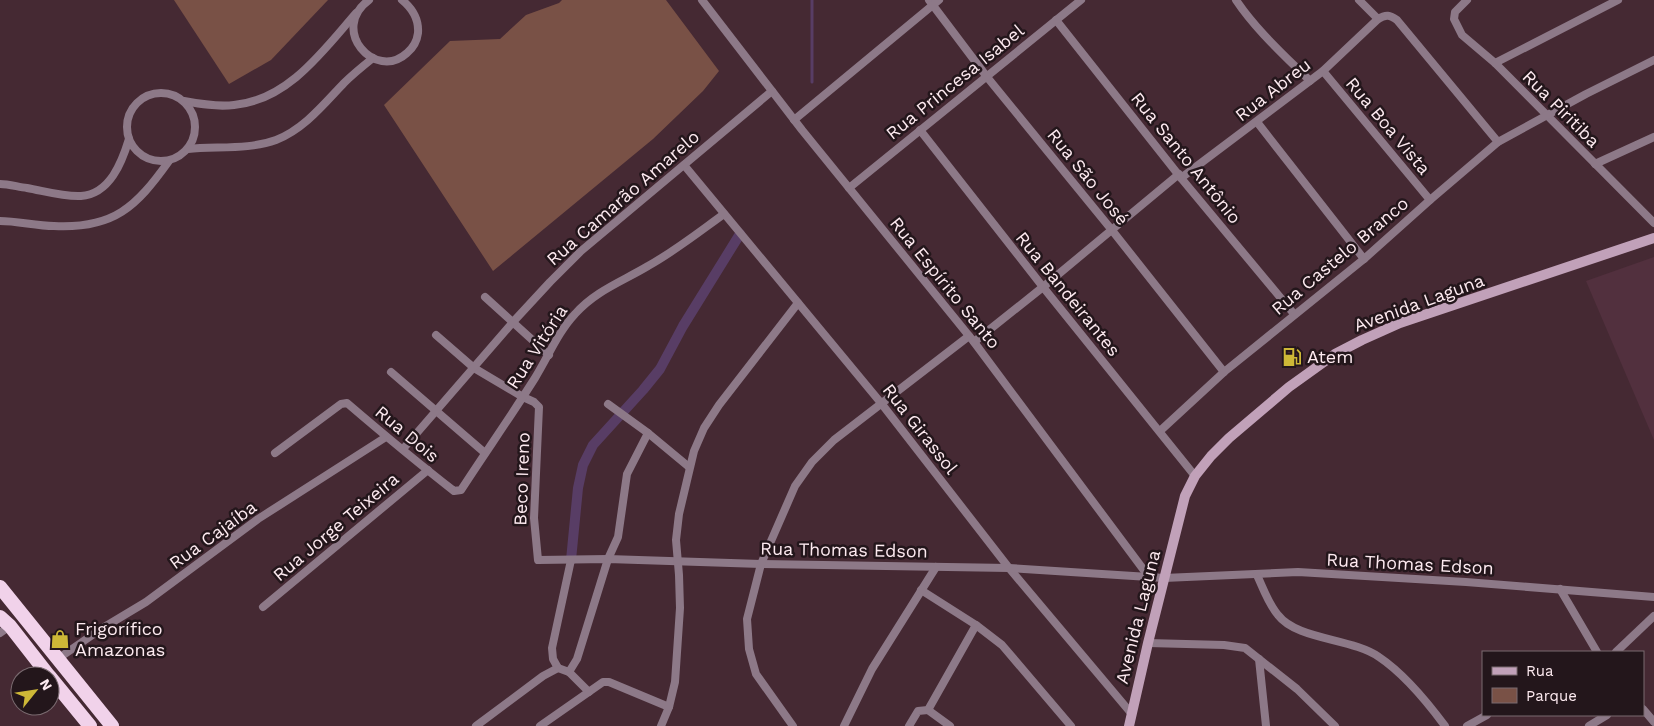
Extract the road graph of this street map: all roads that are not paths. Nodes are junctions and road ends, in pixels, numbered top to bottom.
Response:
1 (369, 0) edge
2 (402, 0) edge
3 (702, 0) edge
4 (1081, 0) edge
5 (1236, 0) edge
6 (1359, 0) edge
7 (1467, 0) edge
8 (1618, 0) edge
9 (934, 2) edge
10 (356, 13) junction
11 (1378, 19) junction
12 (1056, 20) junction
13 (373, 58) junction
14 (1654, 60) edge
15 (1495, 63) junction
16 (1323, 70) junction
17 (987, 77) junction
18 (1310, 81) junction
19 (772, 91) junction
20 (184, 101) junction
21 (1546, 115) junction
22 (794, 120) junction
23 (1256, 122) junction
24 (920, 130) junction
25 (1654, 137) edge
26 (129, 139) junction
27 (1498, 142) junction
28 (188, 149) junction
29 (169, 161) junction
30 (1595, 164) junction
31 (684, 165) junction
32 (1180, 176) junction
33 (0, 184) edge
34 (849, 188) junction
35 (1430, 200) junction
36 (724, 214) junction
37 (0, 221) edge
38 (1654, 223) edge
39 (1111, 229) junction
40 (1654, 238) edge
41 (1364, 259) junction
42 (1043, 287) junction
43 (484, 297) dead end
44 (798, 303) junction
45 (1294, 314) junction
46 (513, 322) junction
47 (436, 335) dead end
48 (972, 339) junction
49 (549, 355) junction
50 (474, 368) junction
51 (391, 372) dead end
52 (1224, 372) junction
53 (523, 397) junction
54 (881, 403) junction
55 (608, 404) dead end
56 (436, 411) junction
57 (1160, 431) junction
58 (648, 433) junction
59 (386, 437) junction
60 (403, 448) junction
61 (275, 453) dead end
62 (485, 453) junction
63 (689, 467) junction
64 (428, 470) junction
65 (1195, 476) junction
66 (454, 492) joint
67 (608, 559) junction
68 (538, 560) joint
69 (571, 560) junction
70 (678, 560) junction
71 (761, 564) junction
72 (936, 567) junction
73 (1009, 568) junction
74 (1257, 575) junction
75 (1149, 577) junction
76 (1164, 578) junction
77 (0, 586) edge
78 (1560, 588) junction
79 (921, 590) junction
80 (1654, 596) edge
81 (263, 607) dead end
82 (1654, 616) edge
83 (3, 625) edge
84 (976, 625) junction
85 (1148, 643) junction
86 (1595, 651) edge
87 (1617, 651) edge
88 (59, 658) junction
89 (1259, 659) junction
90 (40, 666) edge
91 (558, 668) junction
92 (568, 672) junction
93 (60, 689) edge
94 (589, 692) junction
95 (670, 707) junction
96 (928, 710) junction
97 (1644, 710) edge
98 (1131, 713) junction
99 (1484, 716) edge
100 (1605, 716) edge
101 (1654, 722) edge
102 (90, 726) edge
103 (112, 726) edge
104 (476, 726) edge
105 (540, 726) edge
106 (661, 726) edge
107 (793, 726) edge
108 (844, 726) edge
109 (909, 726) edge
110 (950, 726) edge
111 (1071, 726) edge
112 (1129, 726) edge
113 (1266, 726) edge
114 (1336, 726) edge
115 (1444, 726) edge
116 (1467, 726) edge
117 (1589, 726) edge

1 - 10 street
2 - 13 street
3 - 19 street, Rua Espírito Santo
4 - 12 street, Rua Princesa Isabel
5 - 18 street
6 - 11 street
7 - 15 street, Rua Piritiba
8 - 15 street
9 - 17 street, Rua São José
9 - 22 street
10 - 13 street
10 - 20 street
11 - 16 street, Rua Abreu
11 - 27 street
12 - 17 street, Rua Princesa Isabel
12 - 32 street, Rua Santo Antônio
13 - 28 street
14 - 21 street, Rua Castelo Branco
15 - 21 street, Rua Piritiba
16 - 18 street, Rua Abreu
16 - 35 street, Rua Boa Vista
17 - 24 street, Rua Princesa Isabel
17 - 39 street, Rua São José
18 - 23 street, Rua Abreu
19 - 22 street, Rua Espírito Santo
19 - 31 street, Rua Camarão Amarelo
20 - 26 street
20 - 28 street
21 - 27 street, Rua Castelo Branco
21 - 30 street, Rua Piritiba
22 - 34 street, Rua Espírito Santo
23 - 32 street, Rua Abreu
23 - 41 street
24 - 34 street, Rua Princesa Isabel
24 - 42 street, Rua Bandeirantes
25 - 30 street
26 - 29 street
26 - 33 street
27 - 35 street, Rua Castelo Branco
28 - 29 street
29 - 37 street
30 - 38 street, Rua Piritiba
31 - 36 street, Rua Girassol
31 - 46 street, Rua Camarão Amarelo
32 - 39 street, Rua Abreu
32 - 45 street, Rua Santo Antônio
34 - 48 street, Rua Espírito Santo
35 - 41 street, Rua Castelo Branco
36 - 44 street, Rua Girassol
36 - 49 street, Rua Vitória
39 - 42 street, Rua Abreu
39 - 52 street, Rua São José
40 - 65 main road, Avenida Laguna
41 - 45 street, Rua Castelo Branco
42 - 48 street, Rua Abreu
42 - 57 street, Rua Bandeirantes
43 - 46 street
44 - 54 street, Rua Girassol
44 - 63 street
45 - 52 street, Rua Castelo Branco
46 - 49 street
46 - 50 street, Rua Camarão Amarelo
47 - 50 street
48 - 54 street, Rua Abreu
48 - 75 street, Rua Espírito Santo
49 - 53 street, Rua Vitória
50 - 53 street
50 - 56 street, Rua Camarão Amarelo
51 - 56 street
52 - 57 street, Rua Castelo Branco
53 - 62 street, Rua Vitória
53 - 68 street, Beco Ireno
54 - 71 street, Rua Abreu
54 - 73 street, Rua Girassol
55 - 58 street
56 - 60 street, Rua Camarão Amarelo
56 - 62 street
57 - 65 street, Rua Bandeirantes
58 - 63 street
58 - 67 street
59 - 60 street, Rua Dois
59 - 61 street, Rua Dois
59 - 88 street, Rua Cajaíba
60 - 64 street, Rua Dois
62 - 66 street, Rua Vitória
63 - 70 street
64 - 66 street, Rua Dois
64 - 81 street, Rua Jorge Teixeira
65 - 76 main road, Avenida Laguna
67 - 69 street, Rua Thomas Edson
67 - 70 street, Rua Thomas Edson
67 - 92 street
68 - 69 street, Rua Thomas Edson
69 - 91 street
70 - 71 street, Rua Thomas Edson
70 - 95 street
71 - 72 street, Rua Thomas Edson
71 - 107 street, Rua Abreu
72 - 73 street, Rua Thomas Edson
72 - 79 street
73 - 75 street, Rua Thomas Edson
73 - 98 street, Rua Girassol
74 - 76 street, Rua Thomas Edson
74 - 78 street, Rua Thomas Edson
74 - 115 street
75 - 76 street
76 - 85 main road, Avenida Laguna
77 - 88 highway
78 - 80 street, Rua Thomas Edson
78 - 86 street
79 - 84 street
79 - 108 street
82 - 87 street
83 - 90 highway
84 - 96 street
84 - 111 street
85 - 89 street
85 - 98 main road, Avenida Laguna
88 - 103 highway
89 - 113 street
89 - 114 street
91 - 92 street
91 - 104 street
92 - 94 street
93 - 102 highway
94 - 95 street
94 - 105 street
95 - 106 street
96 - 109 street
96 - 110 street
97 - 101 street
98 - 112 main road, Avenida Laguna
99 - 116 street
100 - 117 street

